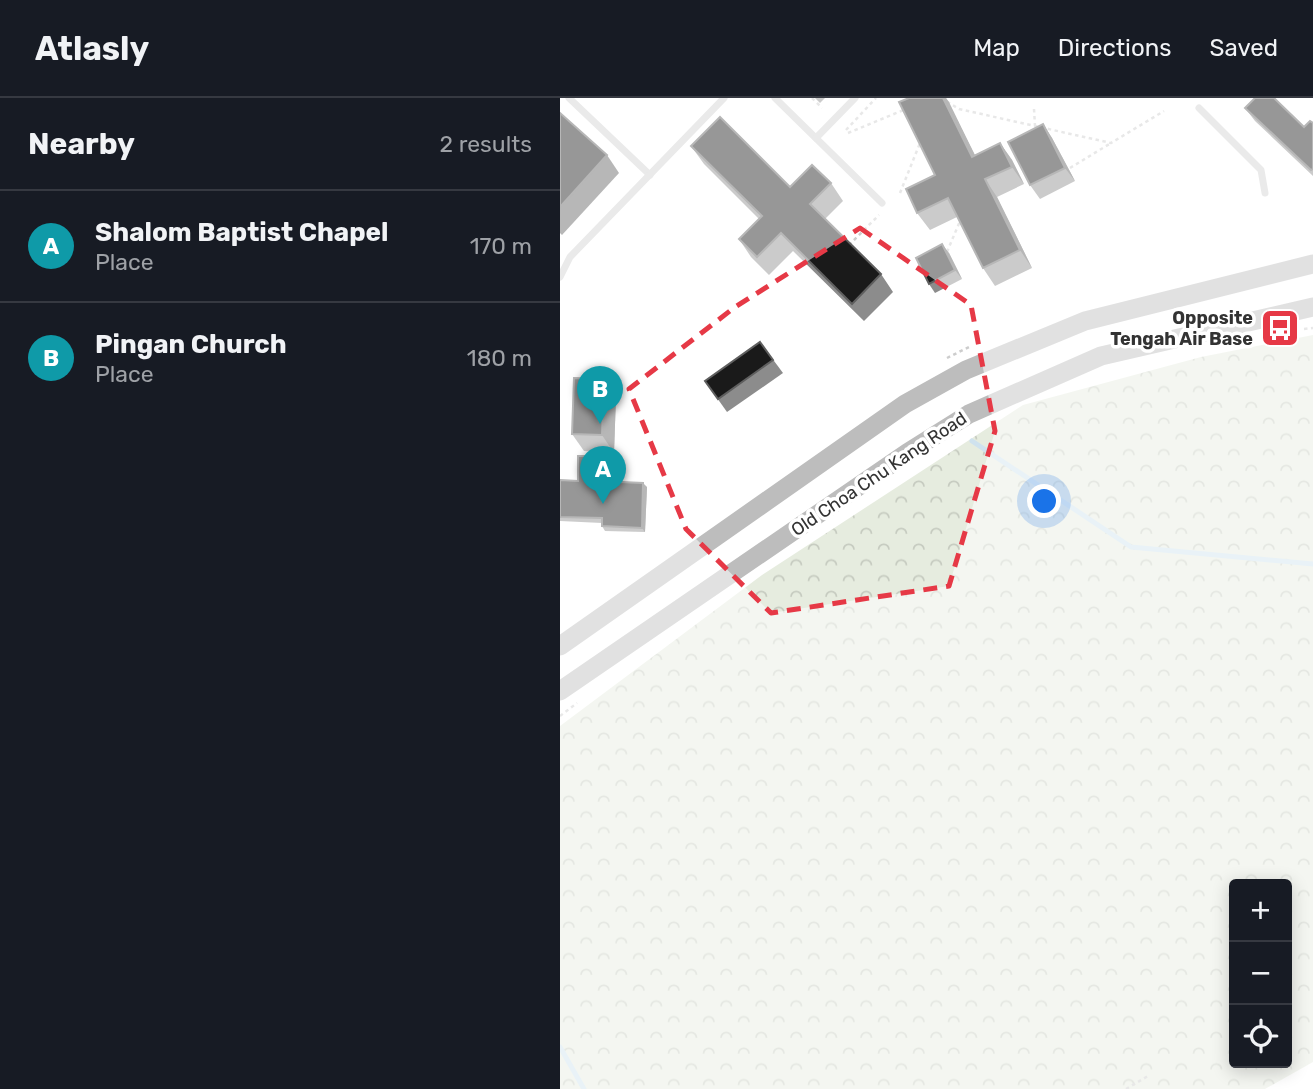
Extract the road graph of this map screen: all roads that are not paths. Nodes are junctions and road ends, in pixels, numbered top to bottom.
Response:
1 (569, 98) edge
2 (724, 98) edge
3 (775, 98) edge
4 (855, 98) edge
5 (1199, 108) dead end
6 (816, 138) junction
7 (650, 175) junction
8 (1265, 193) dead end
9 (883, 207) road end
10 (1313, 264) edge
11 (560, 277) edge
12 (1313, 307) edge
13 (560, 646) edge
14 (560, 691) edge

1 - 7 lane
2 - 7 lane
3 - 6 lane
4 - 6 lane
5 - 8 lane
6 - 9 lane
7 - 11 lane
10 - 13 main road
12 - 14 main road, Old Choa Chu Kang Road

